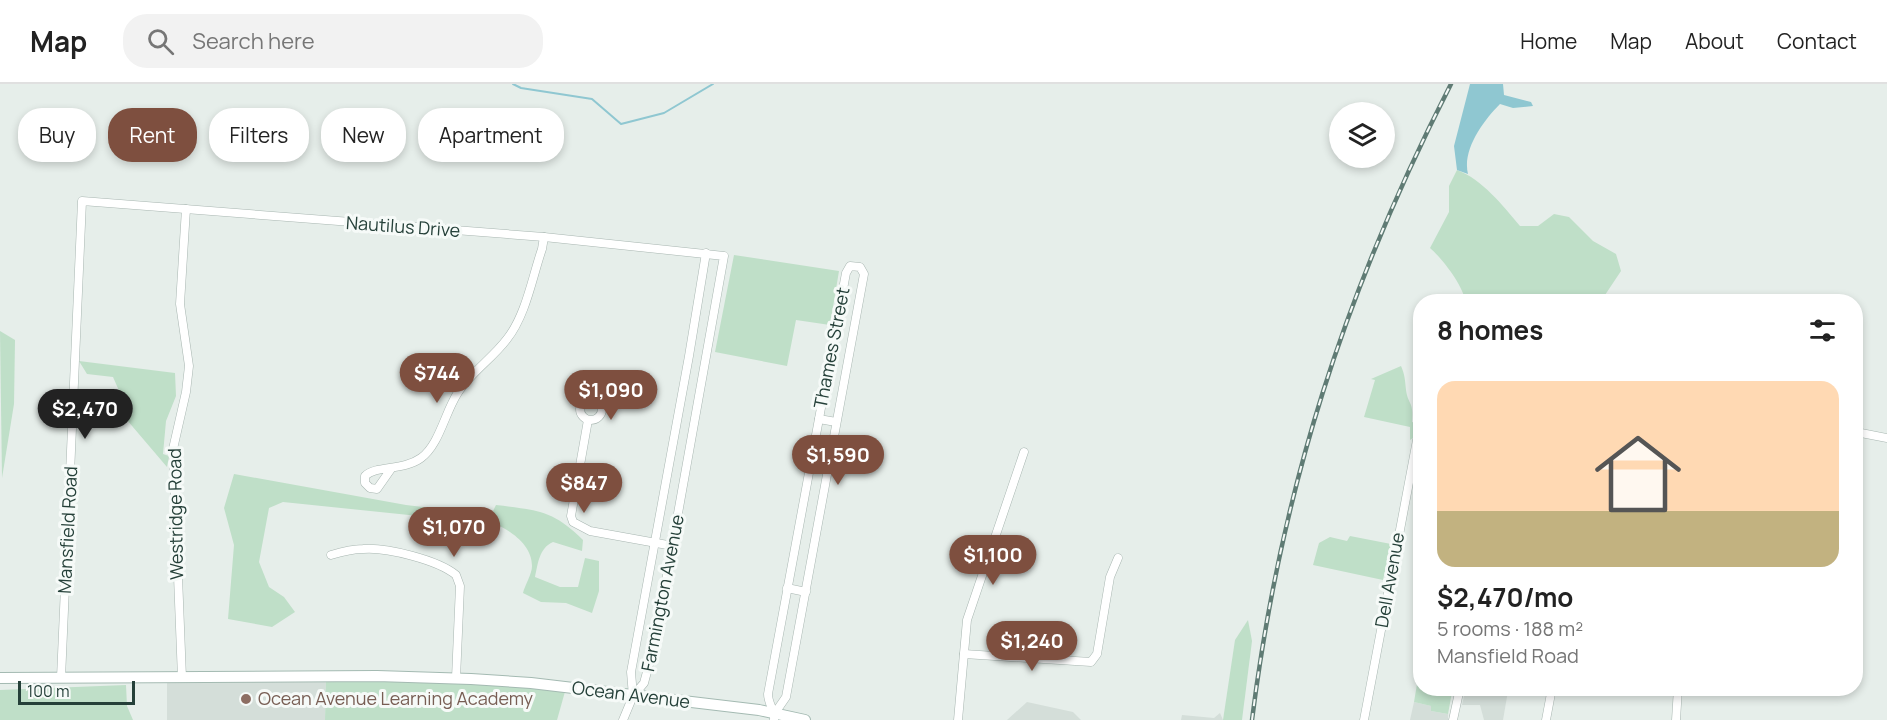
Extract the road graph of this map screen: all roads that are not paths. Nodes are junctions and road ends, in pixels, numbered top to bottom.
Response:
1 (82, 201) joint
2 (186, 209) junction
3 (544, 237) junction
4 (706, 254) junction
5 (724, 256) joint
6 (819, 418) junction
7 (588, 420) dead end
8 (836, 422) junction
9 (1863, 433) edge
10 (1887, 438) edge
11 (1024, 452) dead end
12 (391, 469) dead end
13 (1413, 471) edge
14 (654, 543) junction
15 (673, 546) junction
16 (331, 555) dead end
17 (1118, 558) dead end
18 (787, 588) junction
19 (806, 592) junction
20 (964, 654) junction
21 (0, 678) edge
22 (61, 678) junction
23 (182, 678) junction
24 (456, 678) junction
25 (633, 696) junction
26 (1458, 696) edge
27 (1550, 696) edge
28 (1678, 696) edge
29 (775, 716) edge
30 (623, 720) edge
31 (805, 720) edge
32 (958, 720) edge
33 (1364, 720) edge
34 (1453, 720) edge
35 (1546, 720) edge
36 (1676, 720) edge

1 - 2 street, Nautilus Drive
1 - 22 street, Mansfield Road
2 - 3 street, Nautilus Drive
2 - 23 street, Westridge Road
3 - 4 street, Nautilus Drive
3 - 12 street
4 - 5 street, Nautilus Drive
4 - 14 street, Farmington Avenue
5 - 15 street, Farmington Avenue
6 - 8 street, Thames Street
6 - 8 street, Thames Street
6 - 18 street, Thames Street
7 - 14 street
8 - 19 street, Thames Street
9 - 10 street
11 - 20 street
13 - 33 street, Dell Avenue
14 - 15 street
14 - 25 street, Farmington Avenue
15 - 25 street, Farmington Avenue
16 - 24 street
17 - 20 street
18 - 19 street
18 - 29 street, Thames Street
19 - 29 street, Thames Street
20 - 32 street
21 - 22 main road, Ocean Avenue
22 - 23 main road, Ocean Avenue
23 - 24 main road, Ocean Avenue
24 - 25 main road, Ocean Avenue
25 - 29 main road, Ocean Avenue
25 - 30 street
26 - 34 street
27 - 35 street
28 - 36 street
29 - 31 main road, Ocean Avenue

